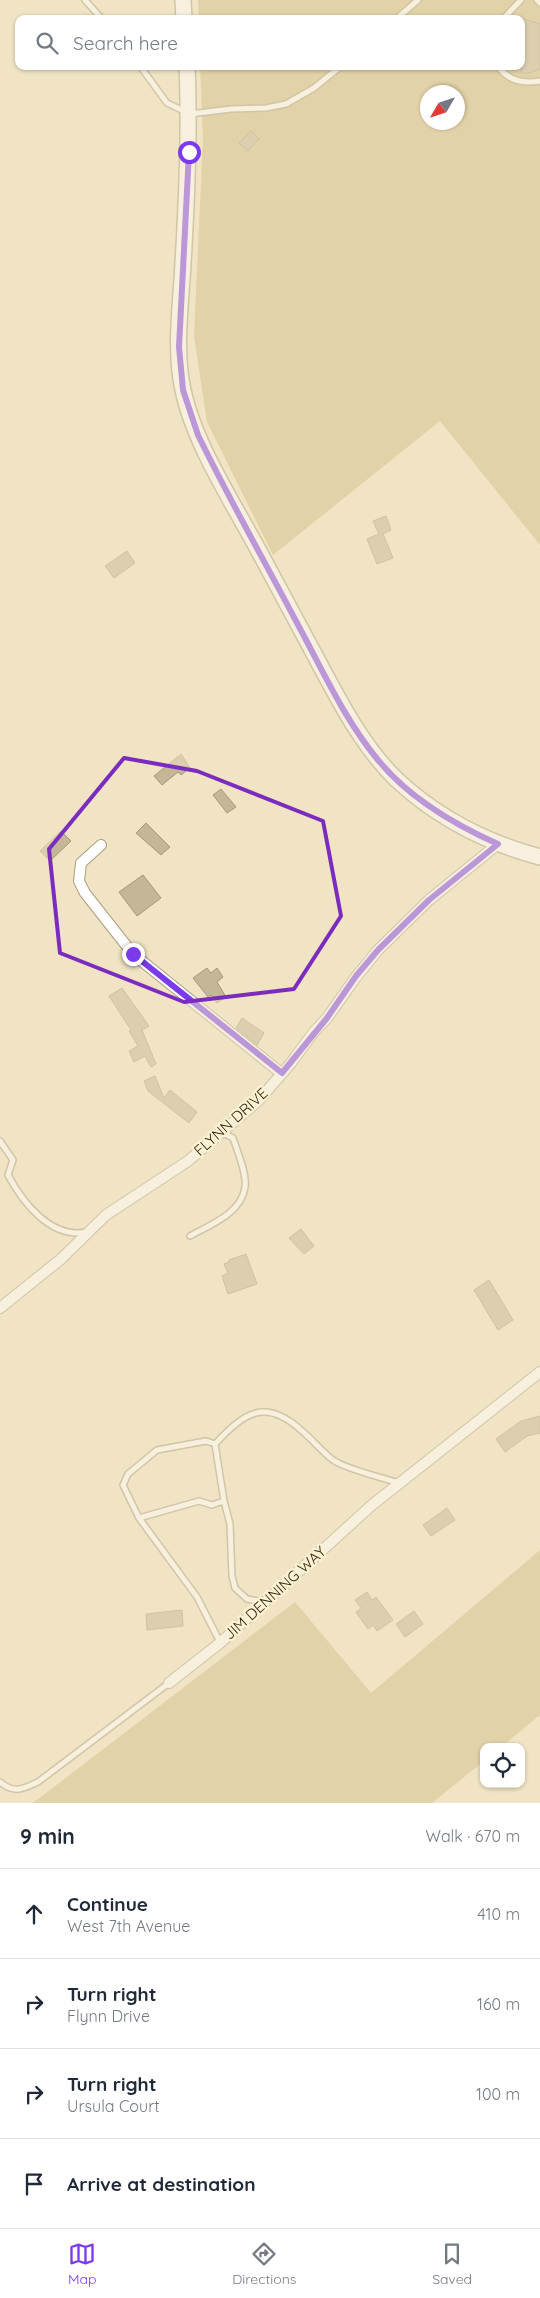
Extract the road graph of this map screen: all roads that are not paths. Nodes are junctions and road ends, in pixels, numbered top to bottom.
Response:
1 (85, 0) edge
2 (183, 0) edge
3 (418, 0) edge
4 (521, 0) edge
5 (537, 0) edge
6 (540, 4) edge
7 (98, 15) edge
8 (184, 15) edge
9 (401, 15) edge
10 (507, 15) edge
11 (143, 70) edge
12 (187, 70) edge
13 (336, 70) edge
14 (501, 70) edge
15 (540, 81) edge
16 (190, 114) junction
17 (100, 844) dead end
18 (498, 844) junction
19 (540, 857) edge
20 (282, 1073) junction
21 (223, 1132) junction
22 (0, 1141) edge
23 (89, 1232) junction
24 (190, 1236) dead end
25 (0, 1308) edge
26 (540, 1372) edge
27 (215, 1444) junction
28 (400, 1483) junction
29 (224, 1501) junction
30 (139, 1518) junction
31 (265, 1602) junction
32 (220, 1643) junction
33 (169, 1683) joint
34 (0, 1782) edge

1 - 7 lane
2 - 8 main road
3 - 9 lane
4 - 10 lane
5 - 6 lane
11 - 16 lane
12 - 16 main road
13 - 16 lane
14 - 15 lane
16 - 18 main road
17 - 20 street
18 - 19 main road
18 - 20 street, FLYNN DRIVE
20 - 21 street, FLYNN DRIVE
21 - 23 street, FLYNN DRIVE
21 - 24 lane
22 - 23 lane
23 - 25 street, FLYNN DRIVE
26 - 28 street, JIM DENNING WAY
27 - 28 lane
27 - 29 lane
27 - 30 lane
28 - 31 street, JIM DENNING WAY
29 - 30 lane
29 - 31 lane
30 - 32 lane
31 - 32 street, JIM DENNING WAY
32 - 33 street, JIM DENNING WAY
33 - 34 lane, JIM DENNING WAY

